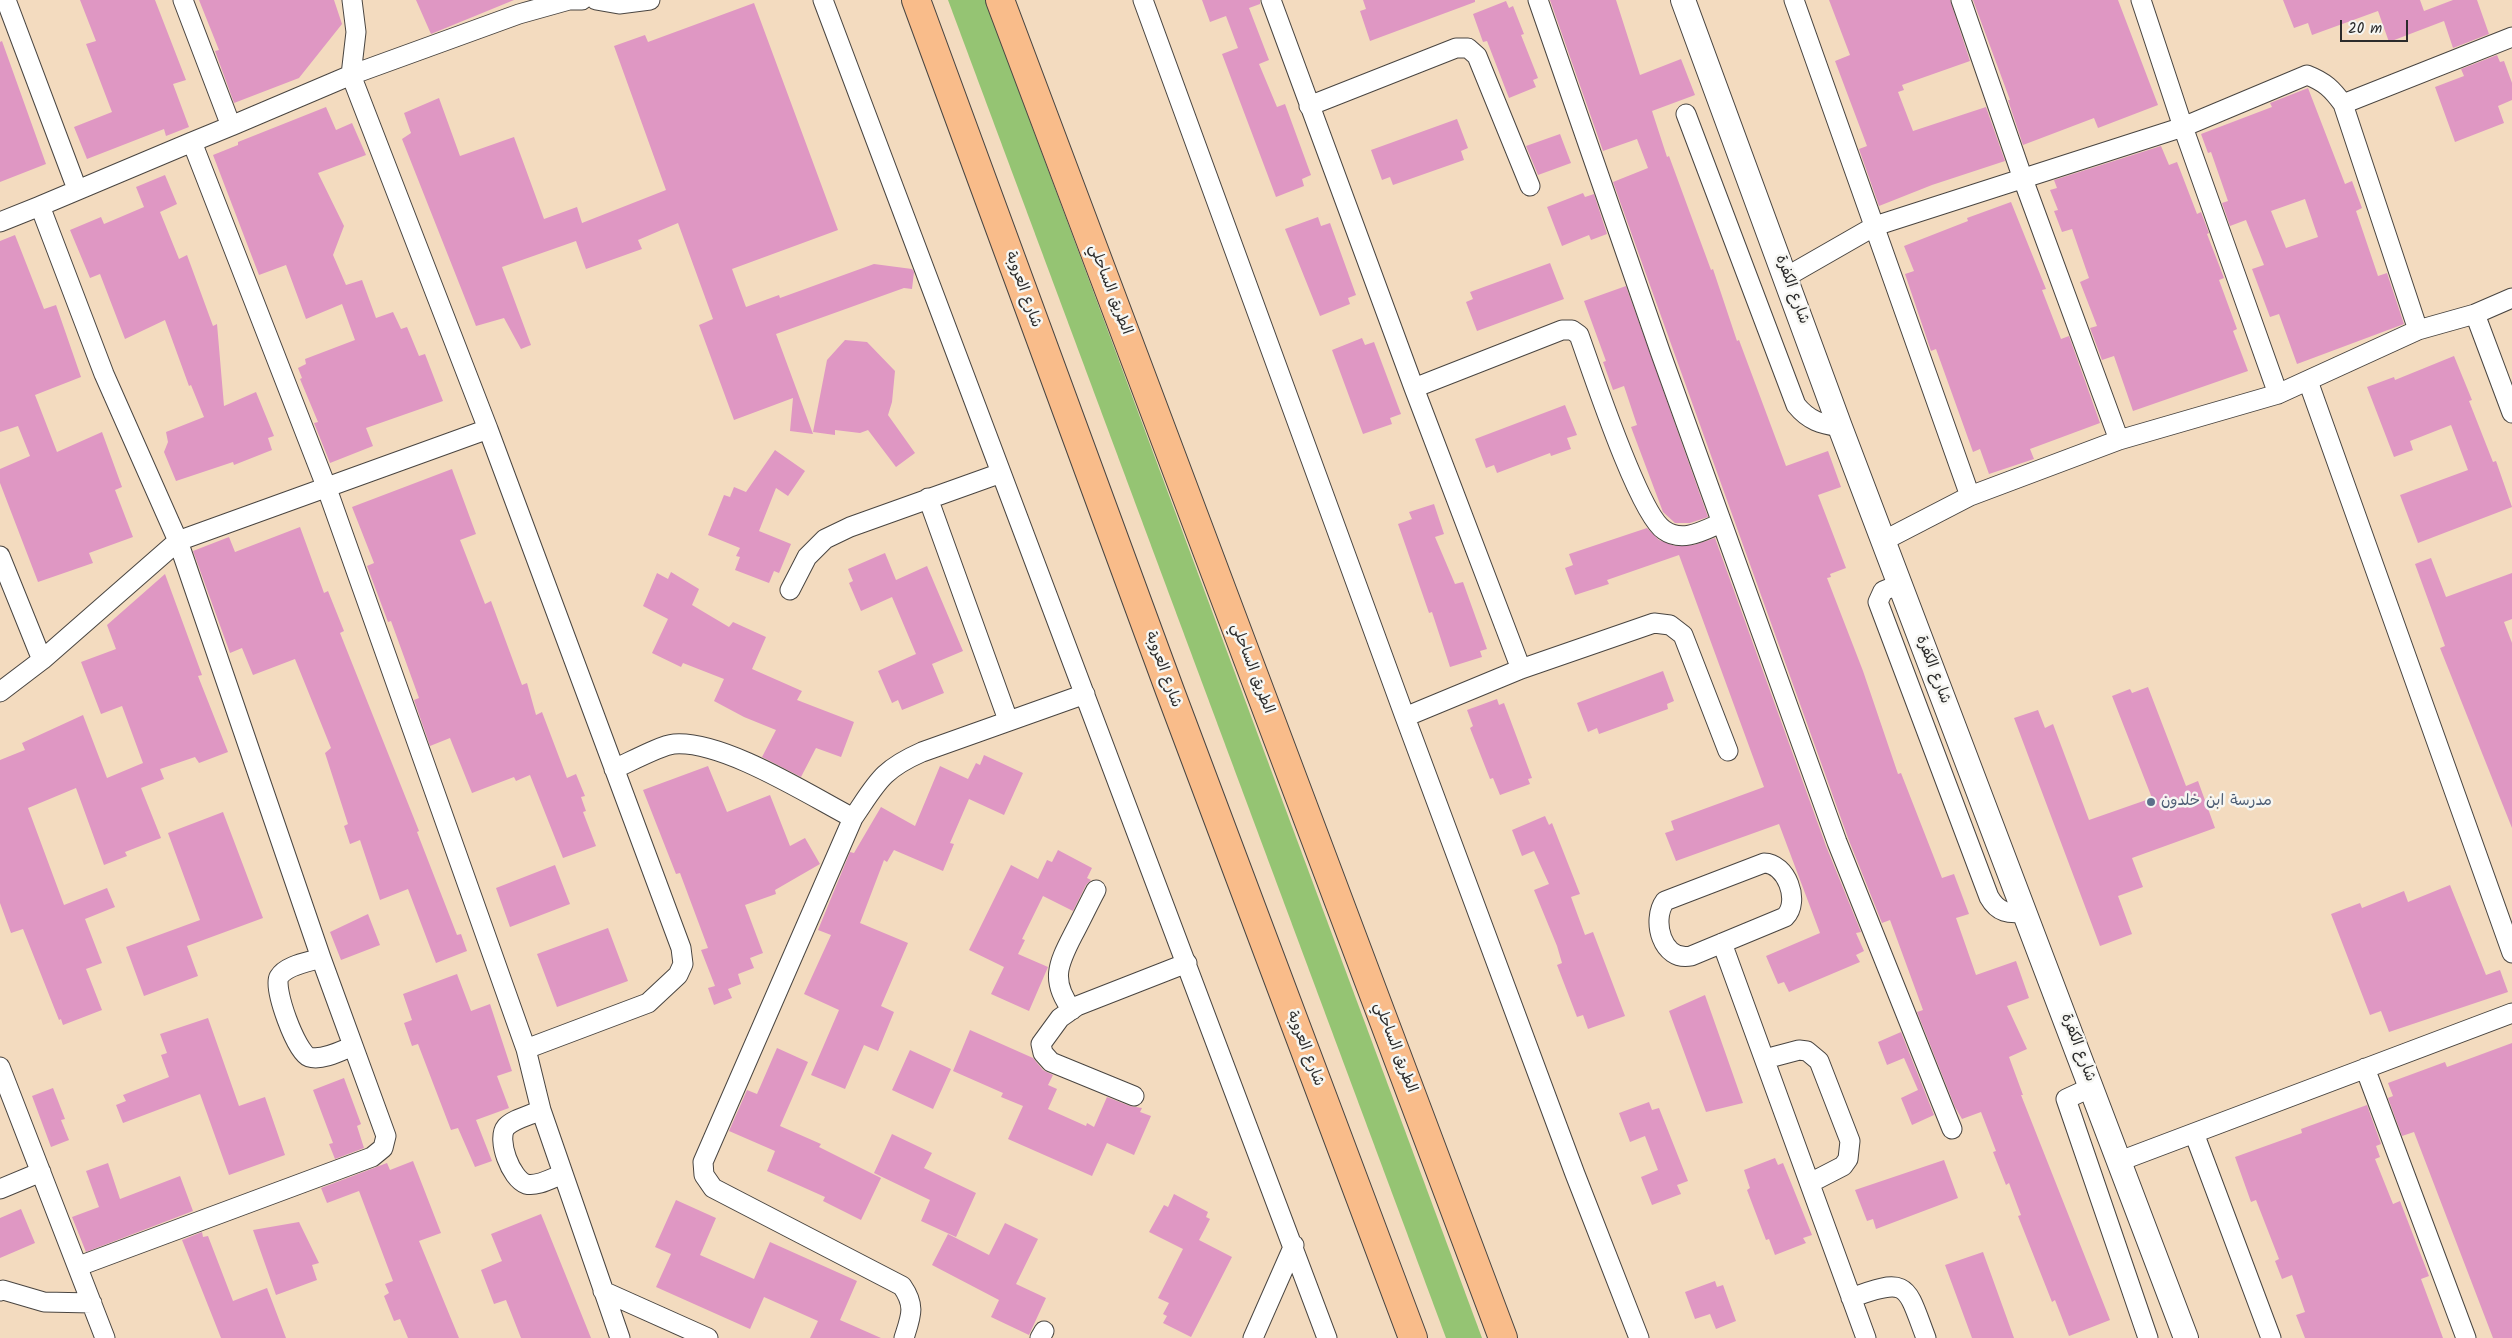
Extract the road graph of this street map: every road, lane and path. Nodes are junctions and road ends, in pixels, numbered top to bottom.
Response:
1 (6, 0) edge
2 (183, 0) edge
3 (352, 0) edge
4 (582, 0) edge
5 (596, 0) edge
6 (650, 0) edge
7 (822, 0) edge
8 (916, 0) edge
9 (1000, 0) edge
10 (1143, 0) edge
11 (1271, 0) edge
12 (1538, 0) edge
13 (1683, 0) edge
14 (1794, 0) edge
15 (1961, 0) edge
16 (2141, 0) edge
17 (539, 4) edge
18 (2512, 37) edge
19 (351, 74) junction
20 (2343, 104) junction
21 (1309, 106) junction
22 (1686, 114) dead end
23 (231, 126) junction
24 (2183, 127) junction
25 (192, 142) junction
26 (2023, 179) junction
27 (1530, 186) dead end
28 (77, 189) junction
29 (40, 206) junction
30 (0, 222) edge
31 (1875, 226) junction
32 (1786, 277) junction
33 (2512, 298) edge
34 (2475, 314) junction
35 (2418, 330) junction
36 (2308, 380) junction
37 (1414, 388) junction
38 (2278, 394) junction
39 (2512, 413) edge
40 (1840, 428) junction
41 (488, 429) junction
42 (2119, 440) junction
43 (1002, 473) junction
44 (326, 486) junction
45 (1970, 496) junction
46 (928, 498) junction
47 (1721, 523) junction
48 (178, 541) junction
49 (1883, 541) junction
50 (0, 556) edge
51 (790, 590) dead end
52 (42, 660) junction
53 (1521, 669) junction
54 (0, 692) edge
55 (1085, 694) junction
56 (1405, 717) junction
57 (1008, 720) junction
58 (1728, 751) dead end
59 (614, 769) junction
60 (853, 818) junction
61 (1096, 890) dead end
62 (1722, 943) junction
63 (2512, 953) edge
64 (321, 958) junction
65 (1187, 963) junction
66 (1072, 1010) junction
67 (2512, 1013) edge
68 (354, 1046) junction
69 (526, 1049) junction
70 (1764, 1060) junction
71 (0, 1067) edge
72 (2364, 1068) junction
73 (2092, 1087) junction
74 (1134, 1096) dead end
75 (6, 1101) edge
76 (541, 1110) junction
77 (1952, 1129) dead end
78 (2194, 1133) junction
79 (2120, 1161) junction
80 (41, 1172) junction
81 (563, 1174) junction
82 (1810, 1183) junction
83 (0, 1189) edge
84 (1294, 1246) junction
85 (78, 1266) junction
86 (0, 1291) edge
87 (603, 1291) junction
88 (1851, 1298) junction
89 (92, 1302) junction
90 (105, 1338) edge
91 (620, 1338) edge
92 (708, 1338) edge
93 (904, 1338) edge
94 (1253, 1338) edge
95 (1327, 1338) edge
96 (1413, 1338) edge
97 (1503, 1338) edge
98 (1639, 1338) edge
99 (1866, 1338) edge
100 (1926, 1338) edge
101 (2148, 1338) edge
102 (2186, 1338) edge
103 (2271, 1338) edge
104 (2466, 1338) edge

1 - 28 street
2 - 23 street
3 - 19 street
4 - 17 street
5 - 6 street
7 - 43 street
8 - 96 highway, شارع العروبة
9 - 97 highway, الطريق الساحلي
10 - 56 street
11 - 21 street
12 - 47 street
13 - 32 street, شارع الكفرة
14 - 31 street
15 - 26 street
16 - 24 street
17 - 19 street
18 - 20 street
19 - 23 street
19 - 41 street
20 - 24 street
20 - 35 street
21 - 27 street
21 - 37 street
22 - 40 street
23 - 25 street
24 - 26 street
24 - 38 street
25 - 28 street
25 - 44 street
26 - 31 street
26 - 42 street
28 - 29 street
29 - 30 street
29 - 48 street
31 - 32 street
31 - 45 street
32 - 40 street, شارع الكفرة
33 - 34 street
34 - 35 street
34 - 39 street
35 - 36 street
36 - 38 street
36 - 63 street
37 - 47 street
37 - 53 street
38 - 42 street
40 - 49 street, شارع الكفرة
41 - 44 street
41 - 59 street
42 - 45 street
43 - 46 street
43 - 55 street
44 - 48 street
44 - 69 street
45 - 49 street
46 - 51 street
46 - 57 street
47 - 77 street
48 - 52 street
48 - 64 street
49 - 73 street, شارع الكفرة
50 - 52 street
52 - 54 street
53 - 56 street
53 - 58 street
55 - 57 street
55 - 65 street
56 - 98 street
57 - 60 street
59 - 60 street
59 - 69 street
60 - 93 street
61 - 66 street
62 - 62 street
62 - 70 street
64 - 68 street
64 - 68 street
65 - 66 street
65 - 84 street
66 - 74 street
67 - 72 street
68 - 85 street
69 - 76 street
70 - 82 street
70 - 82 street
71 - 75 street
72 - 78 street
72 - 104 street
73 - 79 street, شارع الكفرة
73 - 101 street
75 - 80 street
76 - 81 street
76 - 81 street
78 - 79 street
78 - 103 street
79 - 102 street, شارع الكفرة
80 - 83 street
80 - 85 street
81 - 87 street
82 - 88 street
84 - 94 street
84 - 95 street
85 - 89 street
86 - 89 street
87 - 91 street
87 - 92 street
88 - 99 street
88 - 100 street
89 - 90 street

